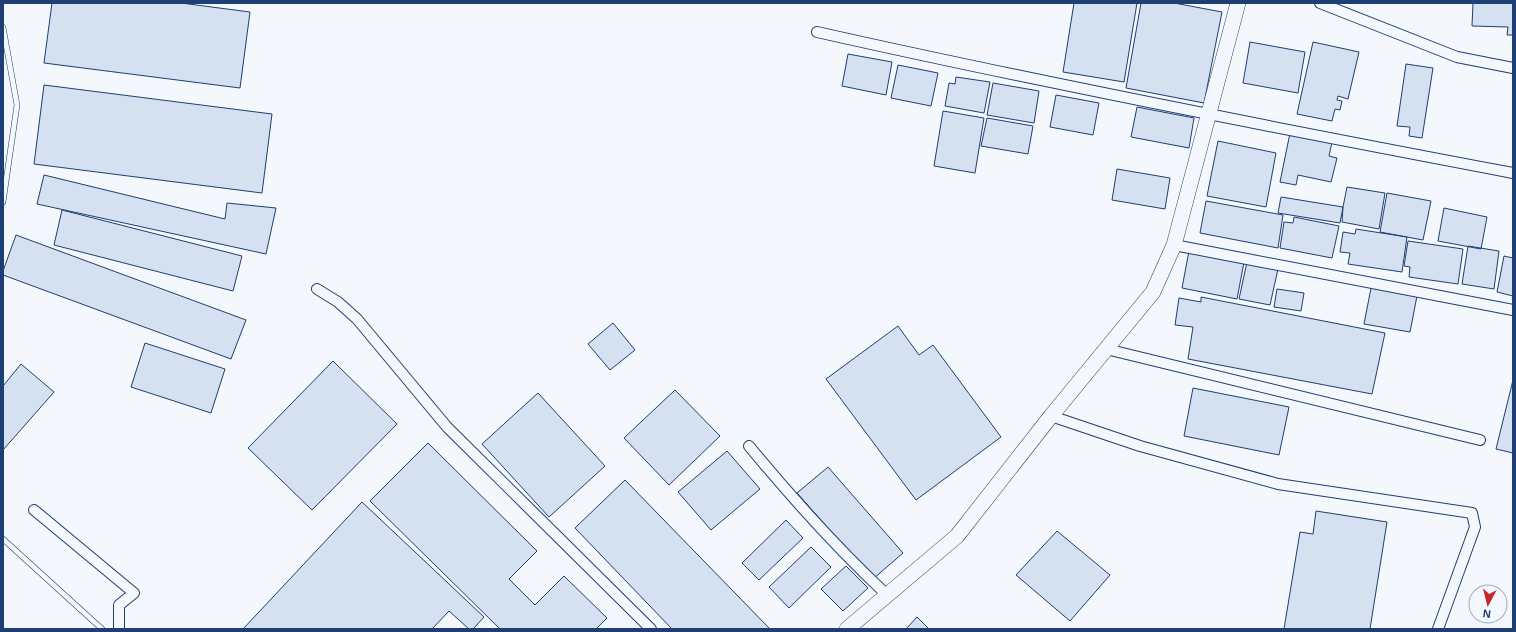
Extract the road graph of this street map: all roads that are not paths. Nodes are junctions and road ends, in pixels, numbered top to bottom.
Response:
1 (1238, 3) edge
2 (1320, 3) edge
3 (3, 26) edge
4 (817, 32) dead end
5 (1513, 68) edge
6 (1209, 115) junction
7 (5, 170) edge
8 (1513, 173) edge
9 (3, 202) edge
10 (1174, 245) junction
11 (317, 289) dead end
12 (1513, 310) edge
13 (1106, 349) junction
14 (1051, 416) junction
15 (1480, 440) dead end
16 (749, 446) dead end
17 (34, 510) dead end
18 (3, 539) edge
19 (887, 595) junction
20 (102, 629) edge
21 (119, 629) edge
22 (651, 629) edge
23 (847, 629) edge
24 (1438, 629) edge

1 - 6 street
2 - 5 street
3 - 7 lane
4 - 6 street
6 - 8 street
6 - 10 street
7 - 9 lane
10 - 12 street
10 - 13 street
11 - 22 street
13 - 14 street
13 - 15 street
14 - 19 street
14 - 24 street
16 - 19 street
17 - 21 street
18 - 20 lane
19 - 23 street

